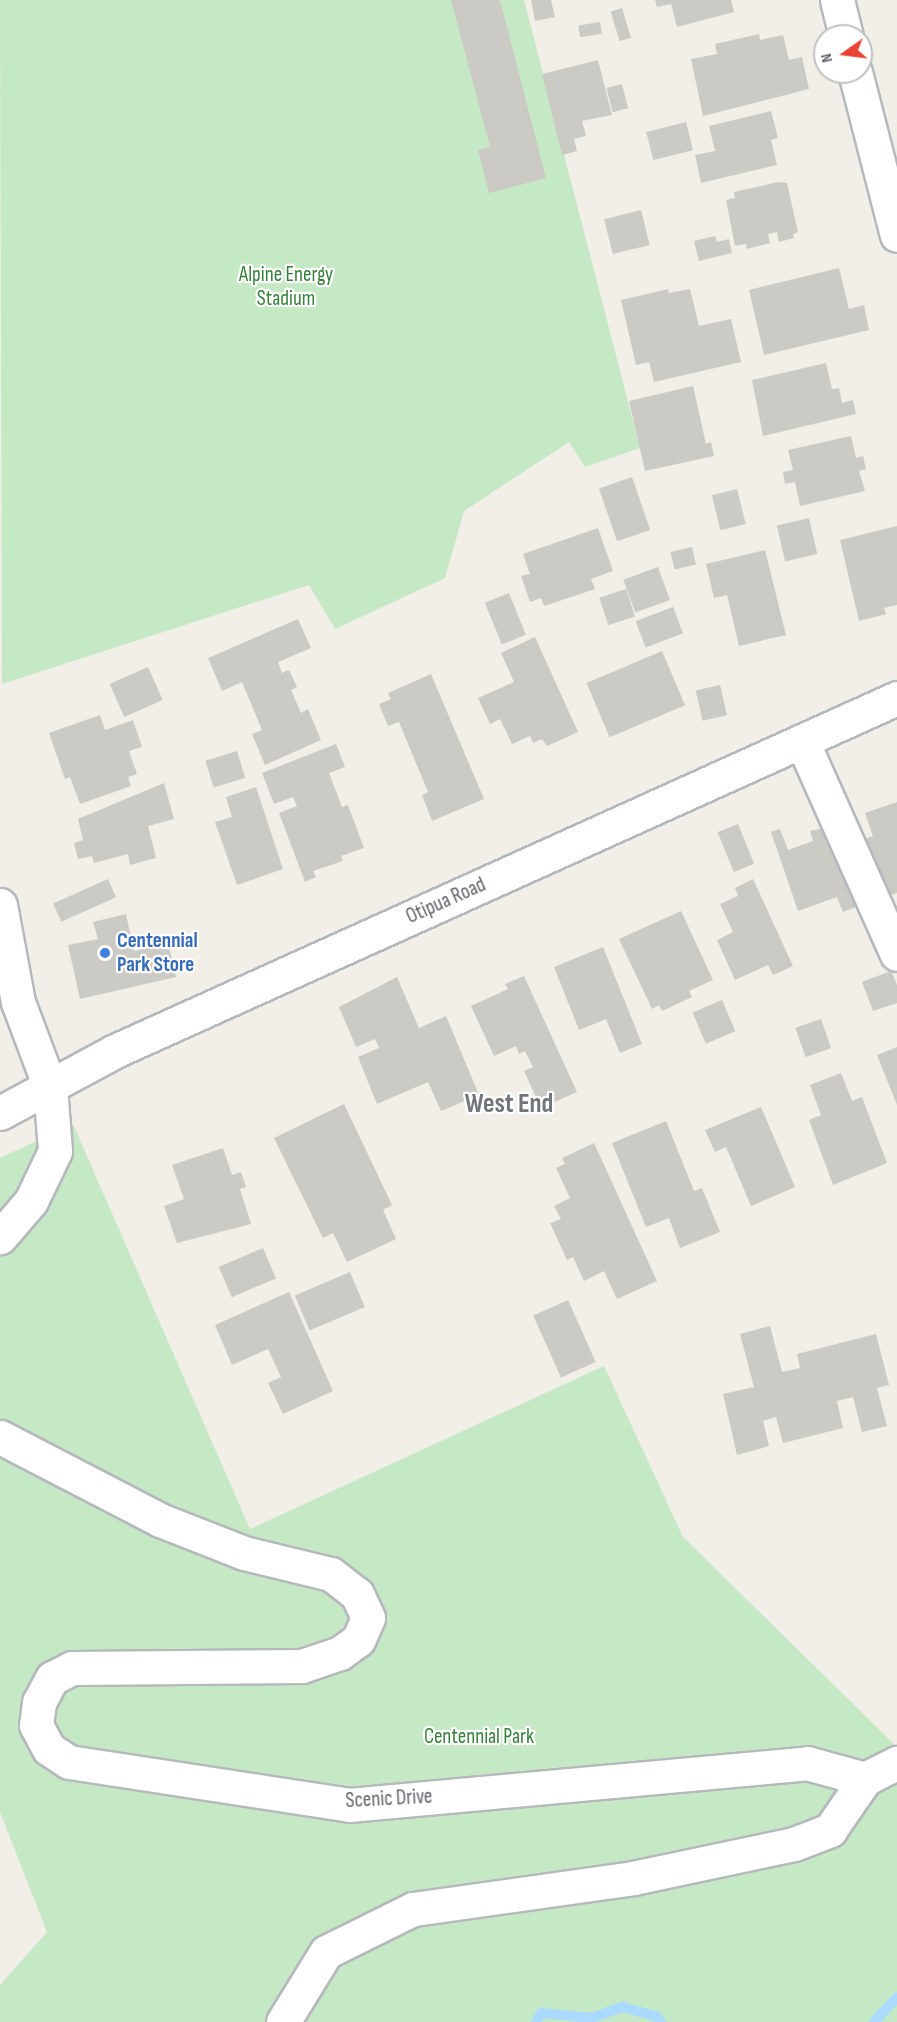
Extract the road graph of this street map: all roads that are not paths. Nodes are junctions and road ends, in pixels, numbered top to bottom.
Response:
1 (837, 0) edge
2 (843, 24) edge
3 (858, 84) edge
4 (897, 235) edge
5 (897, 698) edge
6 (802, 741) junction
7 (0, 905) edge
8 (897, 954) edge
9 (50, 1087) junction
10 (0, 1113) edge
11 (0, 1237) edge
12 (0, 1437) edge
13 (897, 1763) edge
14 (865, 1779) junction
15 (283, 2022) edge

1 - 2 street
3 - 4 street
5 - 6 street, Otipua Road
6 - 8 street
6 - 9 street, Otipua Road
7 - 9 street
9 - 10 street, Otipua Road
9 - 11 street
12 - 14 street, Scenic Drive
13 - 14 street
14 - 15 street

